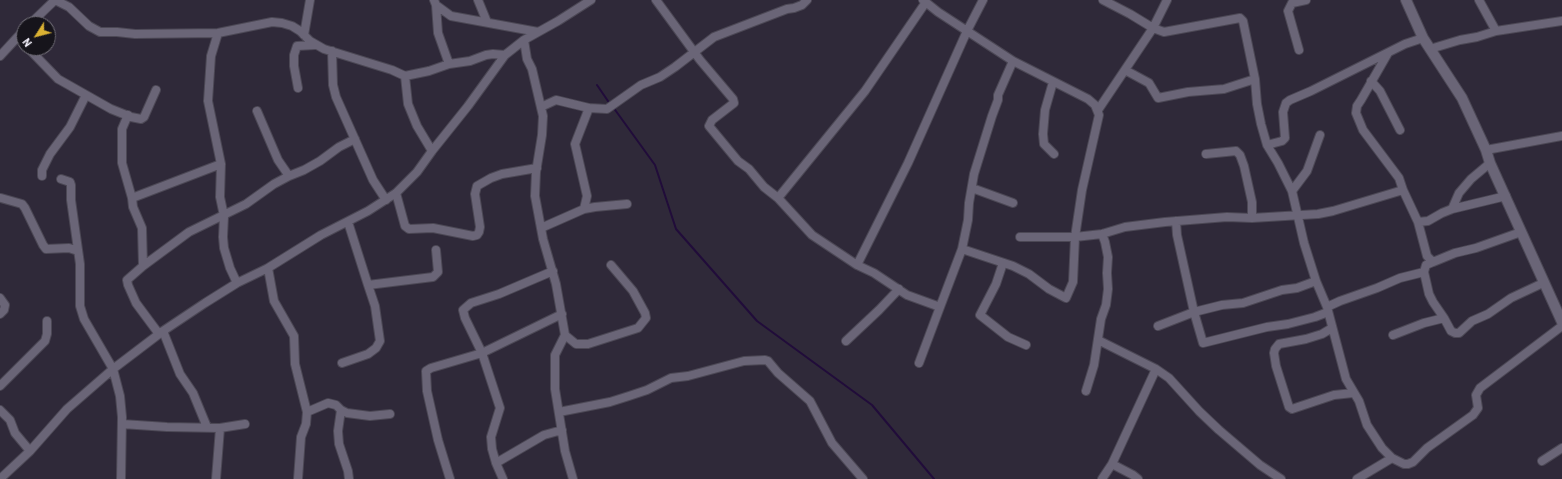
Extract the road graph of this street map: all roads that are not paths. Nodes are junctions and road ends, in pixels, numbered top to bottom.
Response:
1 (55, 0) edge
2 (310, 0) edge
3 (478, 0) edge
4 (591, 0) edge
5 (656, 0) edge
6 (807, 0) edge
7 (983, 0) edge
8 (1103, 0) edge
9 (1167, 0) edge
10 (1306, 0) edge
11 (1406, 0) edge
12 (1479, 0) edge
13 (924, 1) edge
14 (435, 3) edge
15 (38, 16) edge
16 (1562, 21) edge
17 (487, 22) junction
18 (1153, 28) junction
19 (967, 31) junction
20 (1496, 31) junction
21 (538, 32) junction
22 (218, 33) junction
23 (304, 35) junction
24 (16, 38) edge
25 (1423, 38) junction
26 (524, 40) junction
27 (315, 45) junction
28 (516, 45) junction
29 (1430, 49) junction
30 (1299, 50) dead end
31 (332, 51) junction
32 (694, 52) junction
33 (1388, 53) junction
34 (505, 55) junction
35 (0, 56) edge
36 (36, 56) edge
37 (527, 59) junction
38 (1013, 61) junction
39 (448, 64) junction
40 (1125, 70) junction
41 (405, 76) junction
42 (1255, 79) junction
43 (1371, 81) junction
44 (1054, 82) junction
45 (298, 88) dead end
46 (156, 90) dead end
47 (86, 95) junction
48 (541, 107) junction
49 (589, 108) junction
50 (1098, 110) junction
51 (257, 111) dead end
52 (128, 115) junction
53 (1400, 130) dead end
54 (1320, 135) dead end
55 (1562, 136) edge
56 (355, 139) junction
57 (1267, 146) junction
58 (1486, 150) junction
59 (432, 151) junction
60 (1054, 154) dead end
61 (1206, 154) dead end
62 (1490, 163) junction
63 (221, 164) junction
64 (537, 168) junction
65 (42, 176) dead end
66 (289, 176) junction
67 (61, 179) dead end
68 (972, 188) junction
69 (1403, 190) junction
70 (1292, 191) junction
71 (396, 193) junction
72 (1506, 196) junction
73 (1, 198) edge
74 (132, 198) junction
75 (778, 198) junction
76 (386, 200) junction
77 (1013, 202) dead end
78 (627, 204) dead end
79 (584, 209) junction
80 (1452, 209) junction
81 (224, 216) junction
82 (1298, 216) junction
83 (1252, 218) junction
84 (1176, 221) junction
85 (348, 222) junction
86 (1418, 222) junction
87 (541, 228) junction
88 (1521, 232) junction
89 (1102, 234) junction
90 (1020, 237) dead end
91 (1075, 237) junction
92 (962, 249) junction
93 (436, 250) dead end
94 (78, 251) junction
95 (1433, 262) junction
96 (1003, 263) junction
97 (611, 265) dead end
98 (857, 265) junction
99 (143, 266) junction
100 (268, 268) junction
101 (553, 271) junction
102 (1424, 272) junction
103 (1316, 281) junction
104 (237, 283) junction
105 (1543, 283) junction
106 (368, 285) junction
107 (899, 289) junction
108 (0, 298) edge
109 (940, 307) junction
110 (1327, 310) junction
111 (1194, 312) junction
112 (0, 314) edge
113 (562, 314) junction
114 (1444, 318) junction
115 (47, 321) dead end
116 (1562, 322) edge
117 (1158, 326) dead end
118 (1562, 326) edge
119 (1332, 328) junction
120 (161, 333) junction
121 (565, 335) junction
122 (1393, 335) dead end
123 (1098, 340) junction
124 (846, 341) dead end
125 (1026, 344) dead end
126 (482, 353) junction
127 (342, 363) dead end
128 (919, 363) dead end
129 (113, 369) junction
130 (1156, 369) junction
131 (0, 386) edge
132 (1086, 391) dead end
133 (1353, 392) junction
134 (0, 410) edge
135 (341, 410) junction
136 (307, 412) junction
137 (560, 412) junction
138 (390, 414) dead end
139 (122, 424) junction
140 (244, 424) dead end
141 (207, 427) junction
142 (220, 428) junction
143 (562, 430) junction
144 (1562, 448) edge
145 (30, 451) junction
146 (1392, 458) junction
147 (1542, 461) dead end
148 (496, 462) junction
149 (1112, 464) junction
150 (0, 479) edge
151 (121, 479) edge
152 (216, 479) edge
153 (298, 479) edge
154 (349, 479) edge
155 (450, 479) edge
156 (503, 479) edge
157 (573, 479) edge
158 (863, 479) edge
159 (1102, 479) edge
160 (1138, 479) edge
161 (1281, 479) edge
162 (1357, 479) edge

1 - 15 street
1 - 22 street
2 - 23 street
3 - 17 street
4 - 21 street
5 - 32 street
6 - 32 street
7 - 19 street
8 - 18 street
9 - 18 street
10 - 30 street
11 - 25 street
12 - 20 street
13 - 19 street
13 - 75 street
14 - 17 street
14 - 39 street
16 - 20 street
17 - 21 street
18 - 40 street
18 - 42 street
19 - 38 street
19 - 98 street
20 - 29 street
21 - 26 street
22 - 23 street
22 - 63 street
23 - 27 street
24 - 35 street
25 - 29 street
25 - 33 street
26 - 28 street
26 - 37 street
27 - 31 street
27 - 45 street
28 - 34 street
28 - 37 street
29 - 58 street
31 - 41 street
31 - 56 street
32 - 49 street
32 - 75 street
33 - 43 street
33 - 57 street
34 - 39 street
34 - 59 street
36 - 47 street
37 - 48 street
38 - 44 street
38 - 68 street
39 - 41 street
40 - 42 street
40 - 50 street
41 - 59 street
42 - 57 street
43 - 53 street
43 - 69 street
44 - 50 street
44 - 60 street
46 - 52 street
47 - 52 street
47 - 65 street
48 - 49 street
48 - 64 street
49 - 79 street
50 - 91 street
51 - 66 street
52 - 74 street
54 - 70 street
55 - 58 street
56 - 66 street
56 - 76 street
57 - 70 street
58 - 62 street
59 - 71 street
61 - 83 street
62 - 72 street
62 - 80 street
63 - 74 street
63 - 81 street
64 - 71 street
64 - 87 street
66 - 81 street
67 - 94 street
68 - 77 street
68 - 92 street
69 - 82 street
69 - 86 street
70 - 82 street
71 - 76 street
72 - 80 street
72 - 88 street
73 - 94 street
74 - 99 street
75 - 98 street
76 - 85 street
78 - 79 street
79 - 87 street
80 - 86 street
81 - 99 street
81 - 104 street
82 - 83 street
82 - 103 street
83 - 84 street
84 - 89 street
84 - 111 street
85 - 100 street
85 - 106 street
86 - 95 street
87 - 101 street
88 - 95 street
88 - 105 street
89 - 91 street
89 - 123 street
90 - 91 street
91 - 96 street
92 - 96 street
92 - 109 street
93 - 106 street
94 - 129 street
95 - 102 street
96 - 125 street
97 - 121 street
98 - 107 street
99 - 120 street
100 - 104 street
100 - 136 street
101 - 113 street
101 - 126 street
102 - 110 street
102 - 114 street
103 - 110 street
103 - 111 street
104 - 120 street
105 - 114 street
105 - 116 street
106 - 127 street
107 - 109 street
107 - 124 street
108 - 112 street
109 - 128 street
110 - 111 street
110 - 119 street
111 - 117 street
113 - 121 street
113 - 126 street
114 - 122 street
115 - 131 street
118 - 146 street
119 - 133 street
119 - 133 street
120 - 129 street
120 - 141 street
121 - 137 street
123 - 130 street
123 - 132 street
126 - 148 street
126 - 155 street
129 - 139 street
129 - 145 street
130 - 149 street
130 - 161 street
133 - 146 street
134 - 145 street
135 - 136 street
135 - 138 street
135 - 154 street
136 - 153 street
137 - 143 street
137 - 158 street
139 - 141 street
139 - 151 street
140 - 142 street
141 - 142 street
142 - 152 street
143 - 148 street
143 - 157 street
144 - 147 street
145 - 150 street
146 - 162 street
148 - 156 street
149 - 159 street
149 - 160 street

